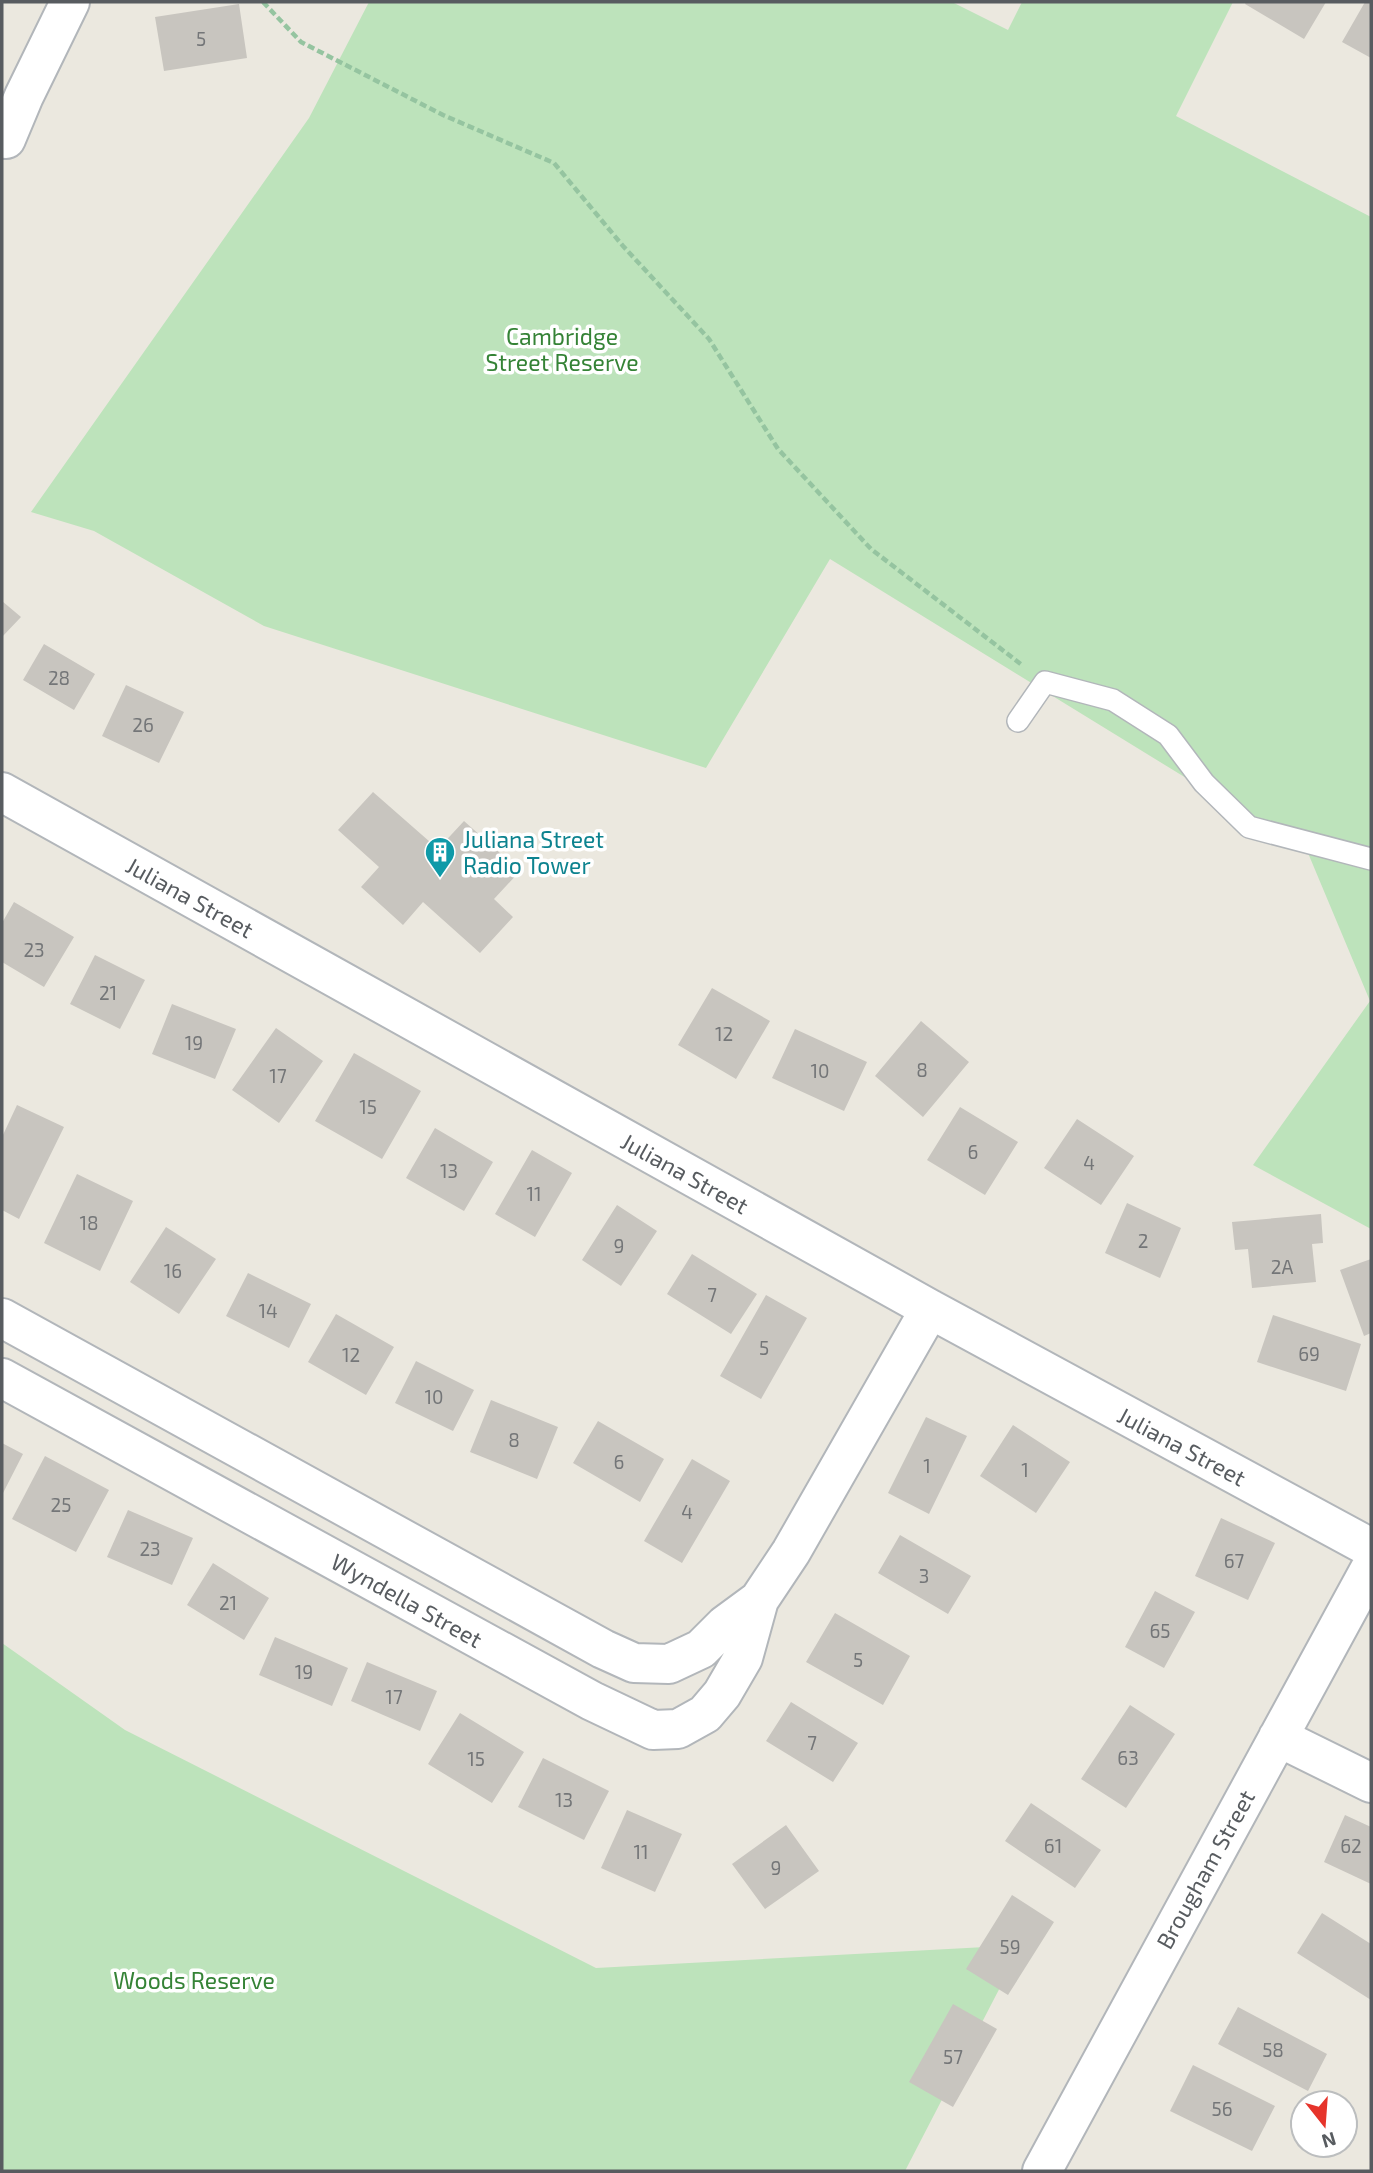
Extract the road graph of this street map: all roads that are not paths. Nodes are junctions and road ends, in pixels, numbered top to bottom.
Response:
1 (70, 2) edge
2 (6, 139) dead end
3 (1018, 721) dead end
4 (2, 792) edge
5 (1371, 859) edge
6 (930, 1310) junction
7 (2, 1318) edge
8 (2, 1378) edge
9 (1371, 1548) edge
10 (1371, 1567) edge
11 (759, 1600) junction
12 (1278, 1737) junction
13 (1371, 1783) edge
14 (1042, 2171) edge

1 - 2 street
3 - 5 lane
4 - 6 street, Juliana Street
6 - 9 street, Juliana Street
6 - 11 street, Wyndella Street
7 - 11 street, Wyndella Street
8 - 11 street, Wyndella Street
10 - 12 street, Brougham Street
12 - 13 street
12 - 14 street, Brougham Street

